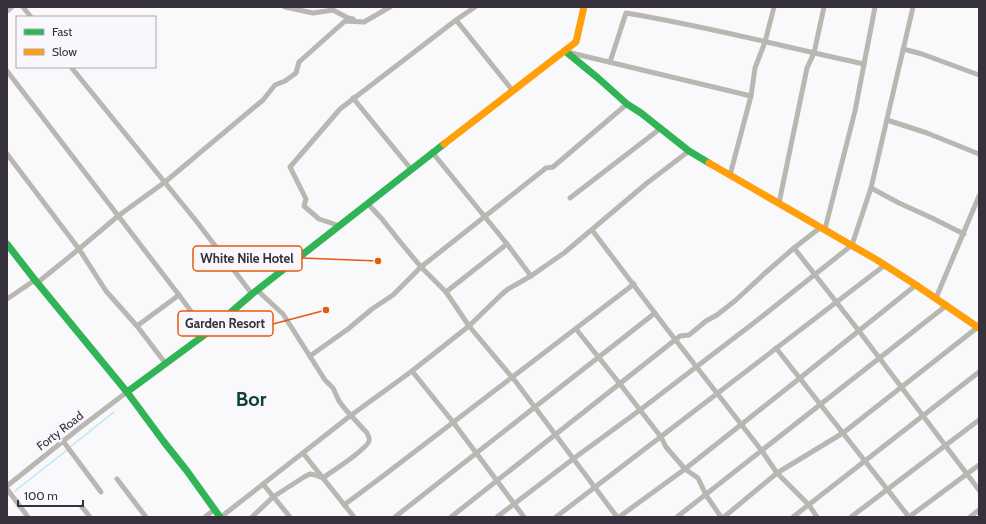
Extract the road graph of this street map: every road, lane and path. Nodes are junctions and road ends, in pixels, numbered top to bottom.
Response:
1 (12, 7) edge
2 (23, 7) edge
3 (285, 7) edge
4 (390, 7) edge
5 (475, 7) edge
6 (584, 7) edge
7 (774, 7) edge
8 (824, 7) edge
9 (875, 7) edge
10 (913, 7) edge
11 (7, 11) edge
12 (30, 16) edge
13 (456, 20) junction
14 (364, 22) junction
15 (765, 42) junction
16 (903, 49) junction
17 (565, 51) junction
18 (814, 53) junction
19 (610, 62) junction
20 (864, 64) junction
21 (72, 68) edge
22 (7, 71) edge
23 (979, 76) edge
24 (513, 91) junction
25 (751, 96) junction
26 (353, 98) junction
27 (627, 104) junction
28 (887, 120) junction
29 (661, 128) junction
30 (689, 151) junction
31 (432, 152) junction
32 (7, 154) edge
33 (979, 154) edge
34 (411, 169) junction
35 (730, 175) junction
36 (165, 182) junction
37 (871, 188) junction
38 (979, 196) edge
39 (570, 198) dead end
40 (779, 203) junction
41 (368, 204) junction
42 (118, 216) junction
43 (484, 216) junction
44 (340, 226) junction
45 (823, 228) junction
46 (592, 230) junction
47 (964, 234) junction
48 (7, 244) edge
49 (507, 244) junction
50 (852, 245) junction
51 (794, 248) junction
52 (80, 249) junction
53 (885, 265) junction
54 (421, 267) junction
55 (814, 275) junction
56 (531, 276) junction
57 (36, 282) junction
58 (634, 284) junction
59 (916, 285) junction
60 (254, 292) junction
61 (446, 292) junction
62 (178, 295) junction
63 (936, 298) junction
64 (7, 299) edge
65 (837, 302) junction
66 (947, 305) junction
67 (655, 313) junction
68 (137, 326) junction
69 (469, 326) junction
70 (978, 327) edge
71 (576, 329) junction
72 (859, 330) junction
73 (207, 333) junction
74 (675, 340) junction
75 (776, 348) junction
76 (310, 356) junction
77 (598, 357) junction
78 (880, 358) junction
79 (166, 364) junction
80 (697, 367) junction
81 (412, 371) junction
82 (979, 372) edge
83 (512, 377) junction
84 (800, 378) junction
85 (620, 384) junction
86 (902, 386) junction
87 (127, 392) junction
88 (717, 394) junction
89 (821, 404) junction
90 (535, 406) junction
91 (640, 410) junction
92 (924, 415) junction
93 (350, 416) junction
94 (979, 420) edge
95 (453, 422) junction
96 (741, 424) junction
97 (844, 433) junction
98 (556, 435) junction
99 (661, 437) junction
100 (63, 441) junction
101 (946, 445) junction
102 (762, 451) junction
103 (303, 453) junction
104 (476, 453) junction
105 (573, 459) junction
106 (865, 461) junction
107 (979, 465) edge
108 (685, 469) junction
109 (777, 473) junction
110 (967, 474) junction
111 (323, 478) junction
112 (118, 479) dead end
113 (497, 481) junction
114 (263, 484) junction
115 (7, 486) edge
116 (594, 487) junction
117 (7, 489) edge
118 (888, 489) junction
119 (979, 490) edge
120 (102, 492) dead end
121 (706, 495) junction
122 (274, 497) junction
123 (514, 503) junction
124 (344, 505) junction
125 (809, 505) junction
126 (82, 507) dead end
127 (214, 509) junction
128 (979, 510) edge
129 (28, 517) edge
130 (90, 517) edge
131 (146, 517) edge
132 (205, 517) edge
133 (221, 517) edge
134 (252, 517) edge
135 (290, 517) edge
136 (354, 517) edge
137 (395, 517) edge
138 (451, 517) edge
139 (497, 517) edge
140 (524, 517) edge
141 (556, 517) edge
142 (618, 517) edge
143 (677, 517) edge
144 (721, 517) edge
145 (724, 517) edge
146 (793, 517) edge
147 (818, 517) edge
148 (851, 517) edge
149 (909, 517) edge
150 (970, 517) edge

1 - 11 street
2 - 12 street
3 - 14 street
4 - 14 street
5 - 13 street
6 - 17 street
7 - 15 street
8 - 18 street
9 - 20 street
10 - 16 street
13 - 24 street
13 - 26 street
14 - 36 street
15 - 18 street
15 - 19 street
15 - 25 street
16 - 23 street
16 - 28 street
17 - 19 street
17 - 24 street
17 - 27 street
18 - 20 street
18 - 40 street
19 - 25 street
20 - 45 street
21 - 36 street
22 - 42 street
24 - 31 street
25 - 35 street
26 - 34 street
26 - 44 street
27 - 29 street
27 - 43 street
28 - 33 street
28 - 37 street
29 - 30 street
29 - 39 street
30 - 35 street
30 - 46 street
31 - 34 street
31 - 43 street
32 - 52 street
34 - 41 street
35 - 40 street
36 - 42 street
36 - 60 street
37 - 47 street
37 - 50 street
38 - 47 street
40 - 45 street
41 - 44 street
41 - 54 street
42 - 52 street
42 - 62 street
43 - 49 street
43 - 54 street
44 - 60 street
45 - 50 street
45 - 51 street
46 - 56 street
46 - 58 street
47 - 63 street
48 - 57 street
49 - 56 street
49 - 61 street
50 - 53 street
50 - 55 street
51 - 55 street
51 - 74 street
52 - 57 street
52 - 68 street
53 - 59 street
53 - 65 street
54 - 61 street
54 - 76 street
55 - 65 street
55 - 80 street
56 - 69 street
57 - 64 street
57 - 87 street
58 - 67 street
58 - 71 street
59 - 63 street
59 - 72 street
60 - 73 street
60 - 76 street
61 - 69 street
62 - 68 street
62 - 73 street
63 - 66 street
65 - 72 street
65 - 75 street
66 - 70 street
66 - 78 street
67 - 74 street
67 - 77 street
68 - 79 street
69 - 81 street
69 - 83 street
70 - 86 street
71 - 77 street
71 - 83 street
72 - 78 street
72 - 84 street
73 - 79 street
74 - 80 street
74 - 85 street
75 - 84 street
75 - 88 street
76 - 93 street
77 - 85 street
77 - 90 street
78 - 86 street
78 - 89 street
79 - 87 street
80 - 88 street
80 - 91 street
81 - 93 street
81 - 95 street
82 - 92 street
83 - 90 street
83 - 95 street
84 - 89 street
84 - 96 street
85 - 91 street
85 - 98 street
86 - 92 street
86 - 97 street
87 - 100 street, Forty Road
87 - 127 street
88 - 96 street
88 - 99 street
89 - 97 street
89 - 102 street
90 - 98 street
90 - 104 street
91 - 99 street
91 - 105 street
92 - 101 street
92 - 106 street
93 - 103 street
93 - 111 street
94 - 101 street
95 - 104 street
95 - 124 street
96 - 102 street
96 - 108 street
97 - 106 street
97 - 109 street
98 - 105 street
98 - 113 street
99 - 108 street
99 - 116 street
100 - 115 street, Forty Road
100 - 120 street
101 - 110 street
101 - 118 street
102 - 109 street
102 - 121 street
103 - 111 street
103 - 114 street
104 - 113 street
104 - 137 street
105 - 116 street
105 - 123 street
106 - 118 street
106 - 125 street
107 - 110 street
108 - 121 street
108 - 142 street
109 - 125 street
109 - 145 street
110 - 119 street
110 - 149 street
111 - 122 street
111 - 124 street
112 - 131 street
113 - 123 street
113 - 138 street
114 - 122 street
114 - 133 street
116 - 141 street
116 - 142 street
117 - 129 street
118 - 148 street
118 - 149 street
121 - 143 street
121 - 144 street
122 - 134 street
122 - 135 street
123 - 139 street
123 - 140 street
124 - 136 street
125 - 146 street
125 - 147 street
126 - 130 street
127 - 132 street
127 - 133 street
128 - 150 street

